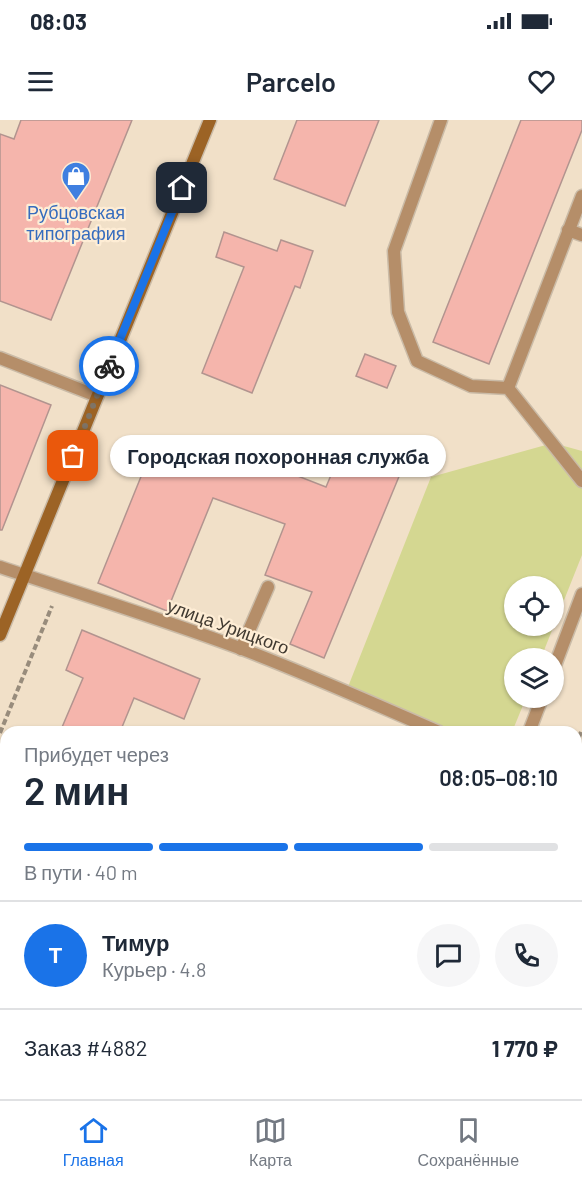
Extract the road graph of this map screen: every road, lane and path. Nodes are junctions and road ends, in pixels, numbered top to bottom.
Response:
1 (210, 120) edge
2 (441, 120) edge
3 (582, 196) edge
4 (568, 230) junction
5 (582, 235) edge
6 (0, 358) edge
7 (508, 388) junction
8 (97, 396) junction
9 (582, 481) edge
10 (0, 567) edge
11 (25, 575) junction
12 (61, 586) junction
13 (268, 587) dead end
14 (581, 598) edge
15 (0, 635) edge
16 (562, 648) edge
17 (241, 649) junction
18 (538, 708) edge
19 (3, 726) edge
20 (425, 726) edge
21 (531, 726) edge

1 - 8 main road
2 - 7 street
3 - 4 street
4 - 5 street
4 - 7 street
6 - 8 street
7 - 9 street
8 - 11 main road
10 - 11 street, улица Урицкого
11 - 12 street, улица Урицкого
11 - 15 main road
12 - 17 street, улица Урицкого
12 - 19 path
13 - 17 street
14 - 16 street
17 - 20 street, улица Урицкого
18 - 21 street

